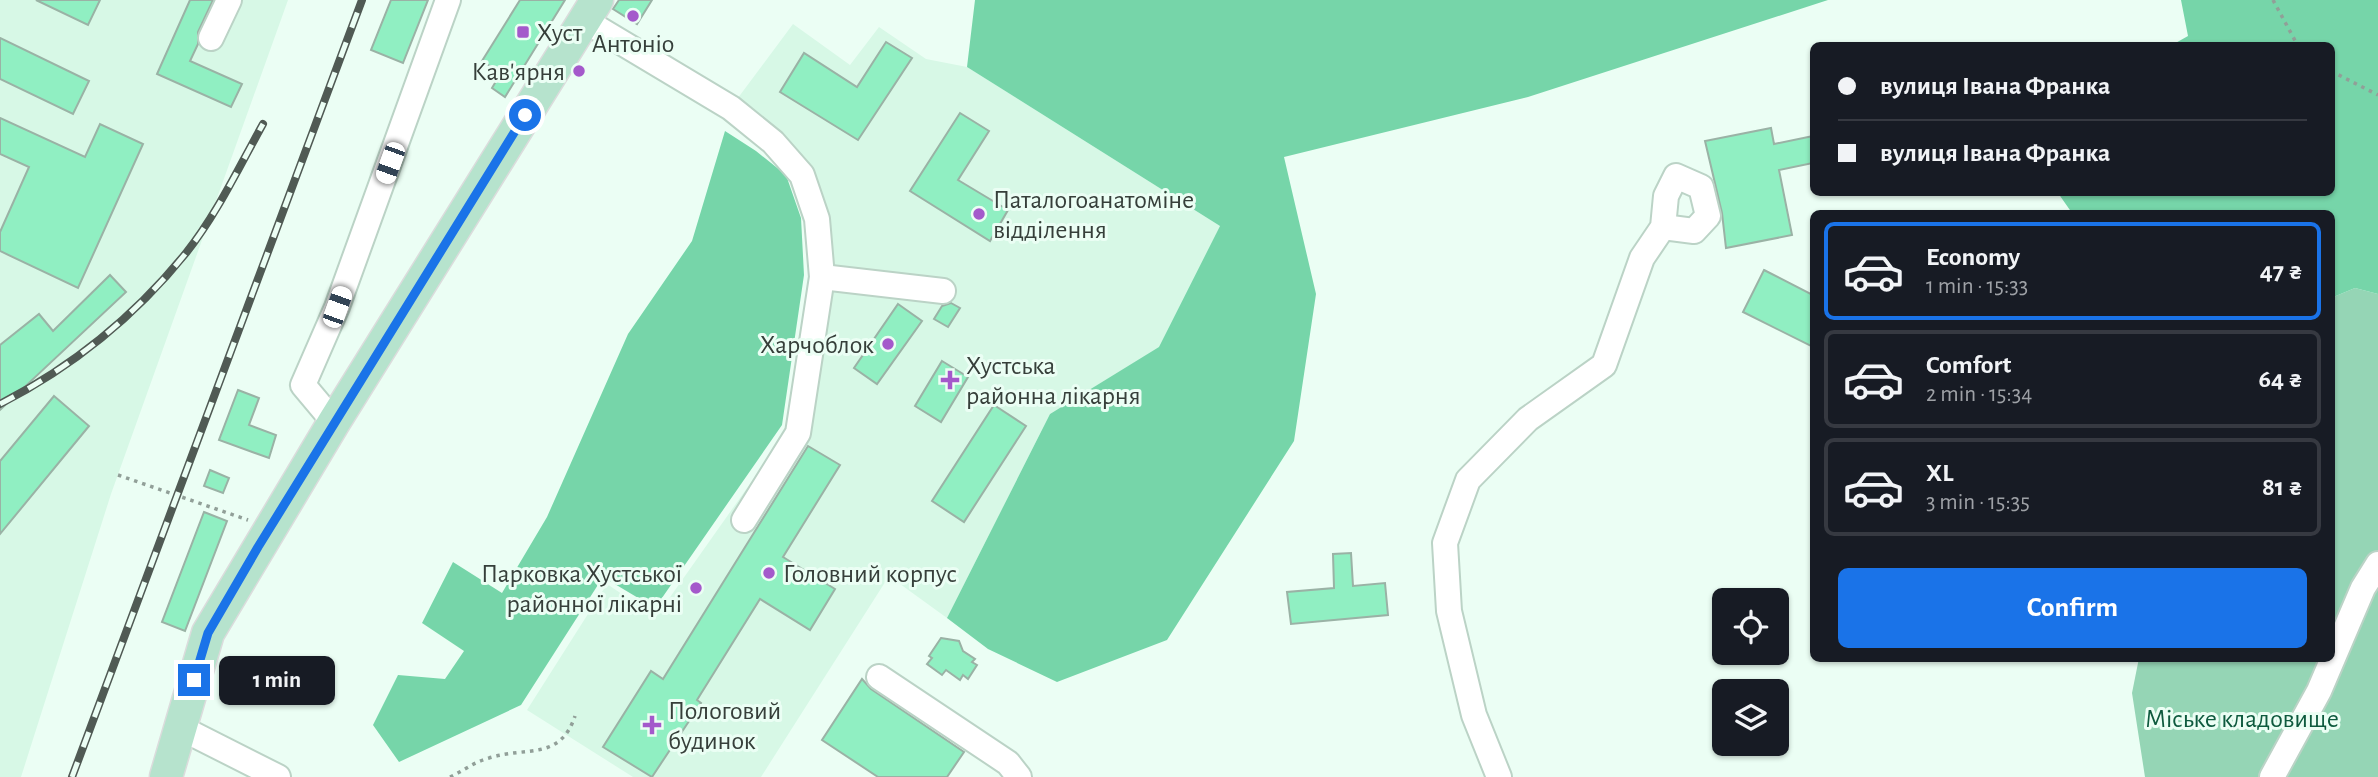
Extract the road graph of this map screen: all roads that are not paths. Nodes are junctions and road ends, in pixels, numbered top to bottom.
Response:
1 (229, 0) edge
2 (448, 0) edge
3 (590, 10) edge
4 (211, 38) dead end
5 (1663, 227) dead end
6 (822, 277) junction
7 (943, 291) dead end
8 (334, 422) junction
9 (744, 520) dead end
10 (2378, 564) edge
11 (2335, 654) edge
12 (2331, 662) edge
13 (879, 677) dead end
14 (179, 727) junction
15 (166, 777) edge
16 (278, 777) edge
17 (1019, 777) edge
18 (1499, 777) edge
19 (2272, 777) edge

1 - 4 street
2 - 8 street
3 - 6 street
3 - 8 main road
5 - 18 street
6 - 7 street
6 - 9 street
8 - 14 main road
10 - 11 street
12 - 19 street
13 - 17 street
14 - 15 main road
14 - 16 street

